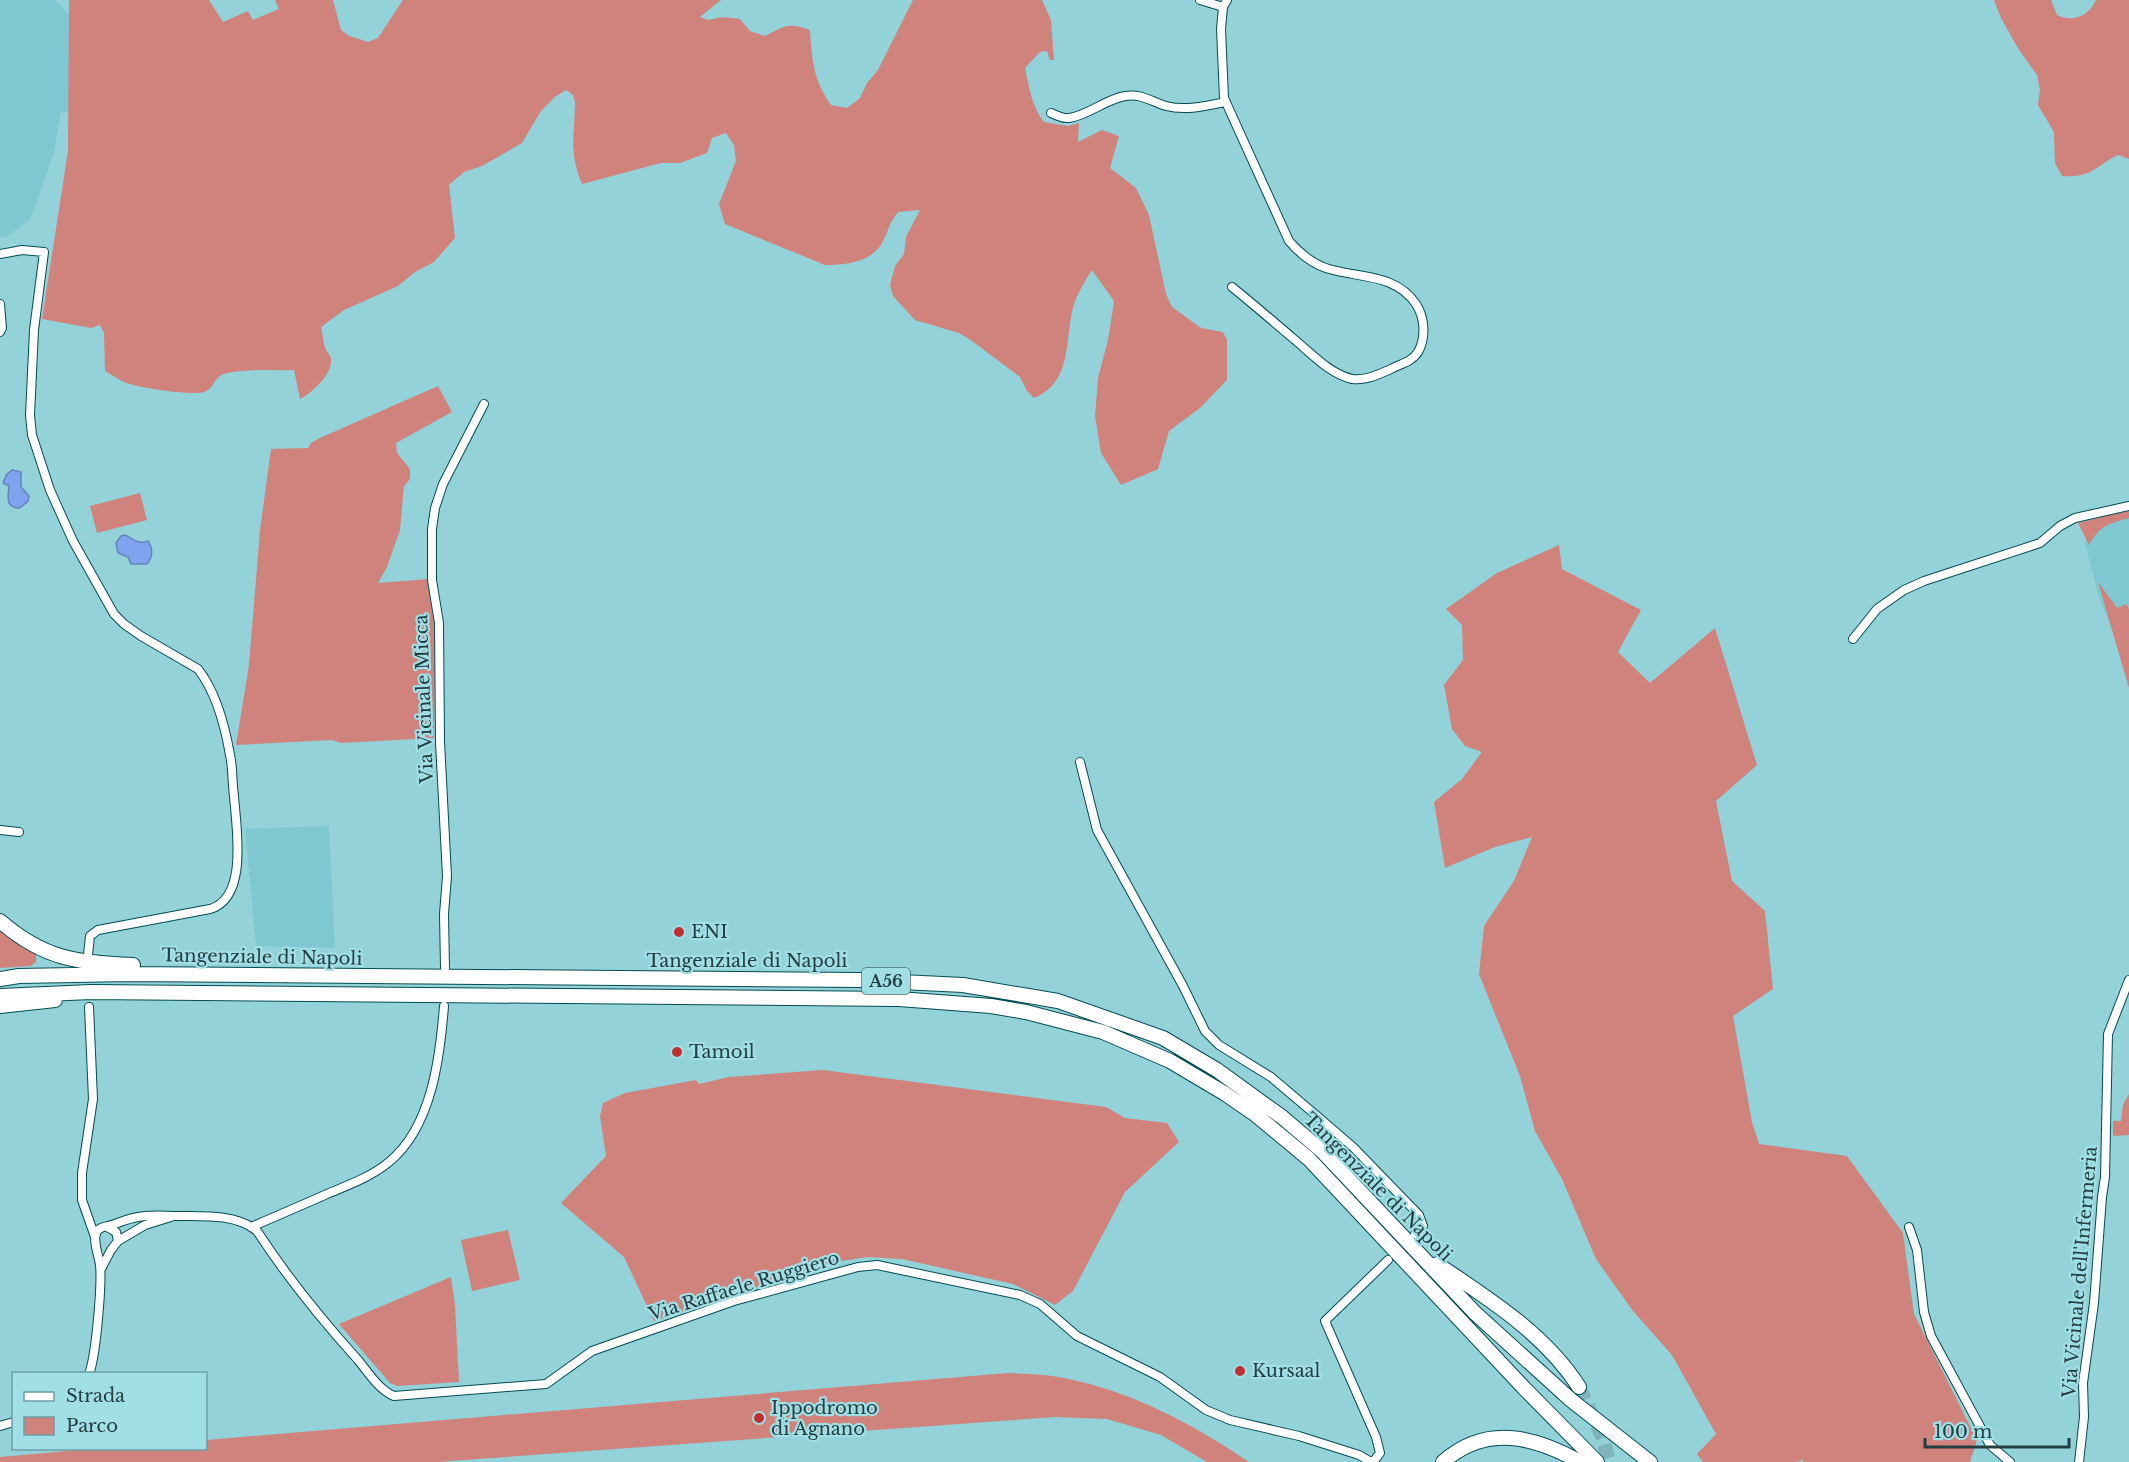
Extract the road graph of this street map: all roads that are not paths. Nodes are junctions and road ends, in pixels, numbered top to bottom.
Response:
1 (1200, 0) edge
2 (1225, 4) edge
3 (1226, 102) junction
4 (1051, 113) dead end
5 (0, 254) edge
6 (1232, 287) dead end
7 (0, 304) edge
8 (1, 330) edge
9 (484, 404) dead end
10 (2129, 506) edge
11 (1853, 639) dead end
12 (1080, 762) dead end
13 (0, 830) edge
14 (19, 832) dead end
15 (0, 921) edge
16 (88, 955) dead end
17 (445, 968) dead end
18 (198, 975) junction
19 (0, 979) edge
20 (2129, 980) edge
21 (91, 992) junction
22 (0, 996) edge
23 (0, 1006) edge
24 (444, 1006) dead end
25 (89, 1007) dead end
26 (176, 1216) junction
27 (90, 1222) junction
28 (105, 1227) junction
29 (251, 1227) junction
30 (1909, 1227) dead end
31 (1415, 1234) dead end
32 (95, 1237) junction
33 (118, 1241) junction
34 (98, 1246) junction
35 (111, 1250) junction
36 (1416, 1250) junction
37 (1388, 1260) dead end
38 (100, 1270) junction
39 (89, 1372) edge
40 (1579, 1387) tunnel mouth
41 (1372, 1462) edge
42 (1443, 1462) edge
43 (1580, 1462) edge
44 (1597, 1462) edge
45 (1650, 1462) edge
46 (2010, 1462) edge
47 (2079, 1462) edge

1 - 2 street
2 - 3 street
3 - 4 street
3 - 6 street
5 - 16 street
7 - 8 street
9 - 17 street, Via Vicinale Micca
10 - 11 street
12 - 31 street
13 - 14 street
15 - 18 highway
18 - 19 highway, Tangenziale di Napoli / A56
18 - 36 highway, Tangenziale di Napoli / A56
20 - 47 street, Via Vicinale dell'Infermeria
21 - 22 highway, Tangenziale di Napoli / A56
21 - 23 highway
21 - 44 highway, Tangenziale di Napoli / A56
24 - 29 street
25 - 27 street
26 - 28 street
26 - 29 street
26 - 33 street
27 - 28 street
27 - 32 street
28 - 32 street
28 - 33 street
29 - 41 street, Via Raffaele Ruggiero
30 - 46 street
32 - 34 street
33 - 35 street
34 - 35 street
34 - 38 street
35 - 38 street
36 - 40 highway
36 - 45 highway, Tangenziale di Napoli / A56
37 - 41 street
38 - 39 street
42 - 43 highway

